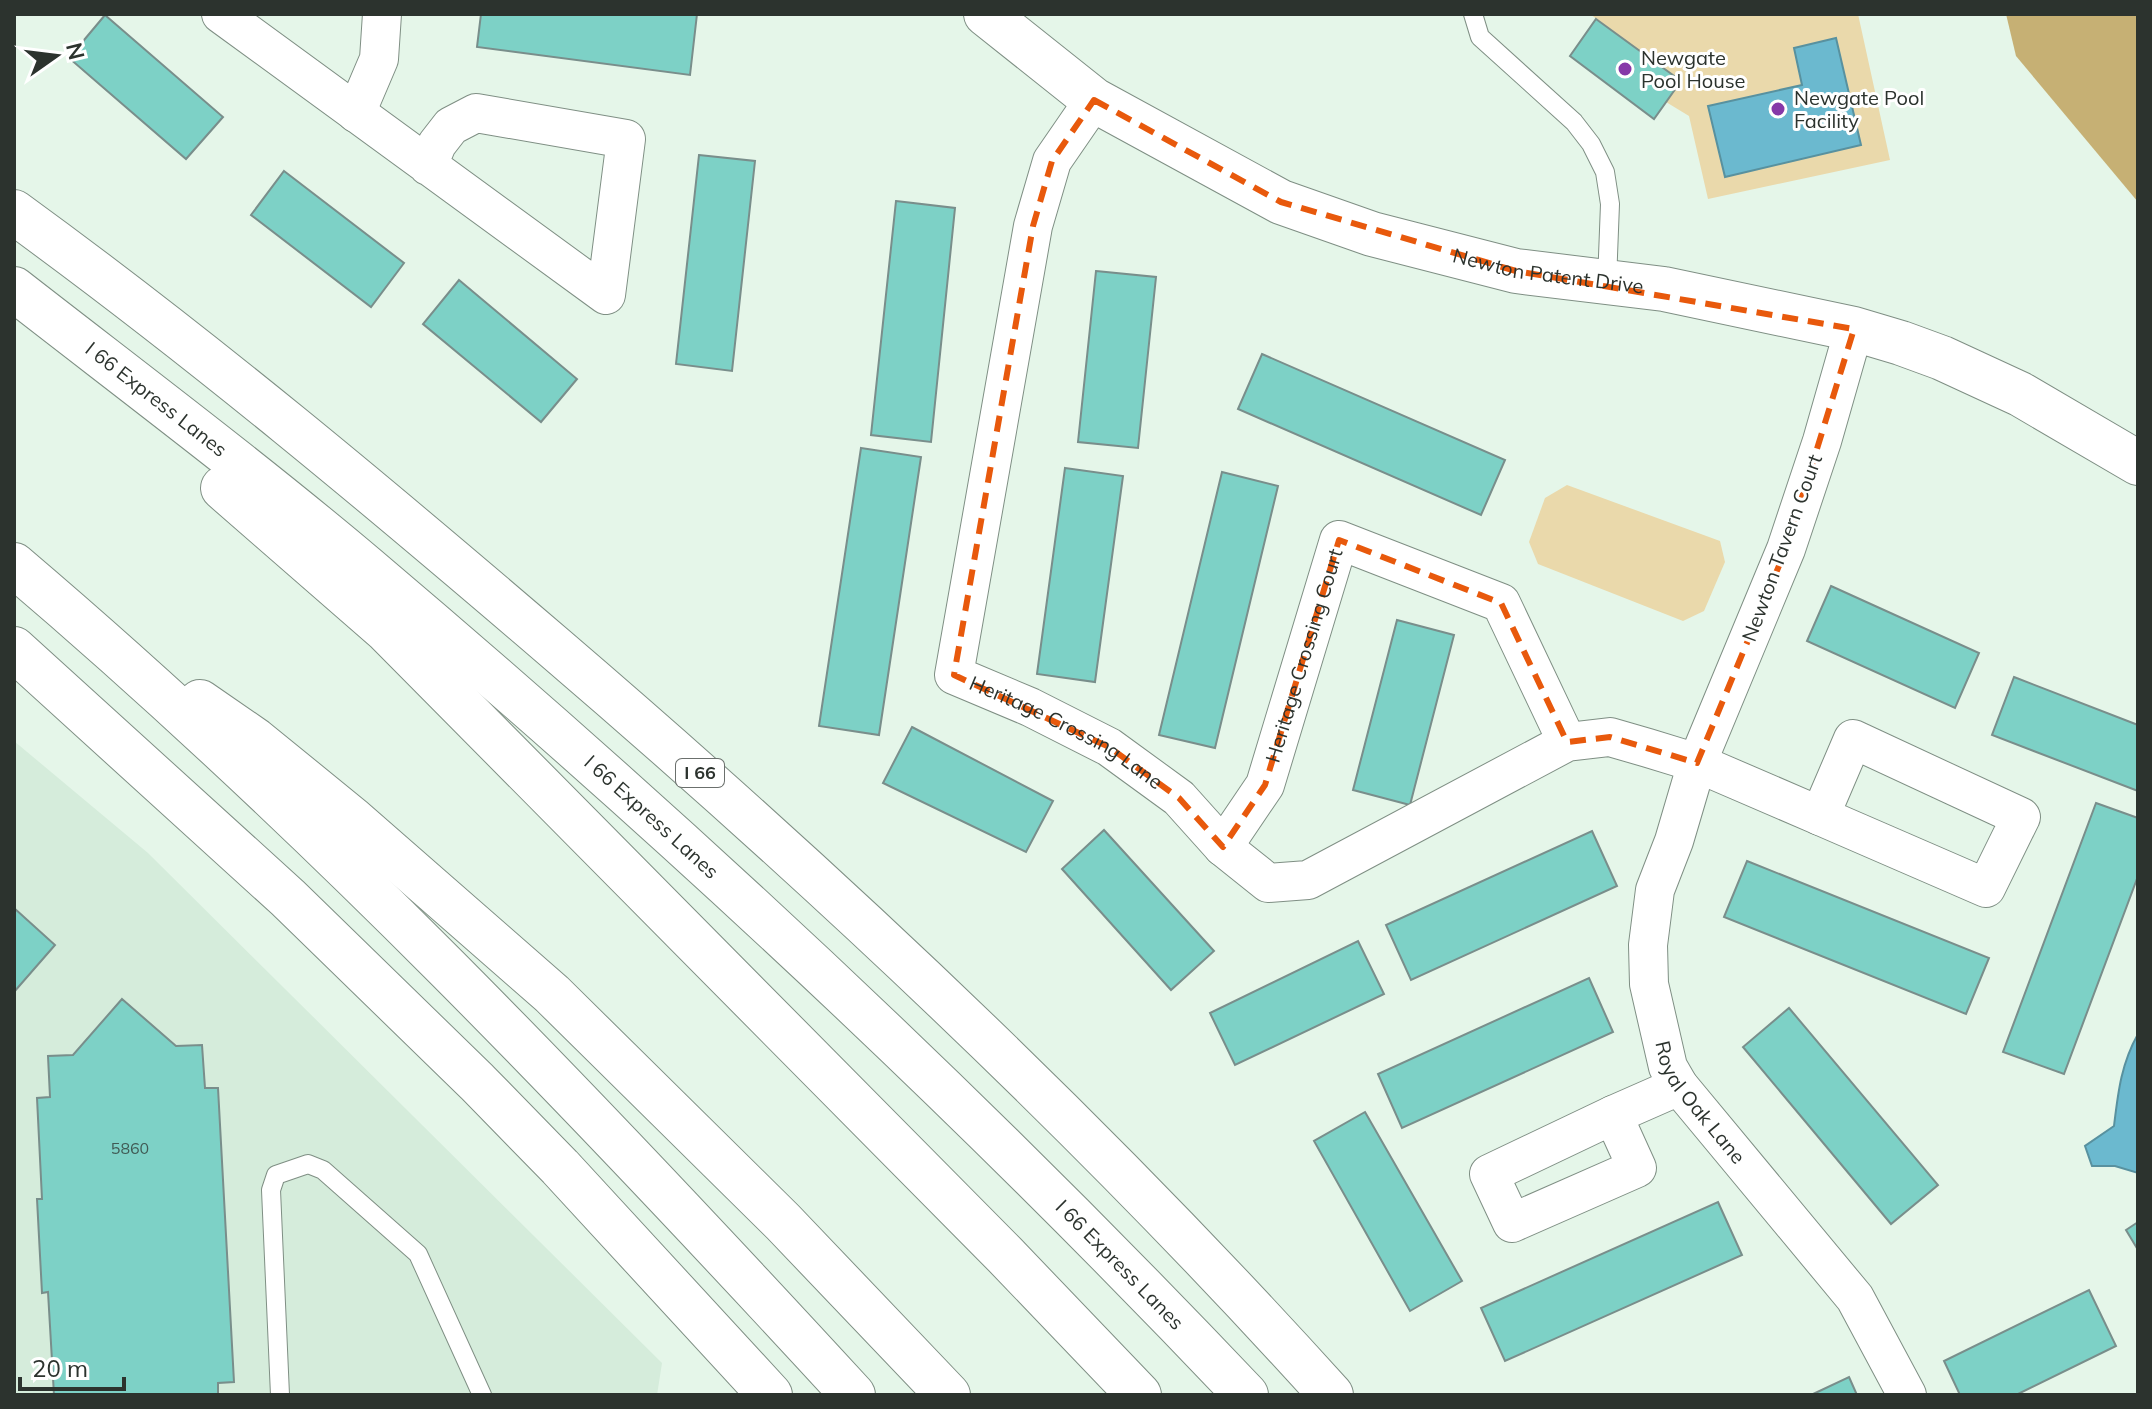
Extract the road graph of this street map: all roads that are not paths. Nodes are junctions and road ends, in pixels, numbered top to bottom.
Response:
1 (221, 14) edge
2 (382, 14) edge
3 (986, 14) edge
4 (1473, 14) edge
5 (1094, 100) junction
6 (356, 113) junction
7 (428, 166) junction
8 (14, 212) edge
9 (1607, 282) junction
10 (14, 289) edge
11 (1854, 329) junction
12 (103, 358) junction
13 (2138, 463) edge
14 (14, 565) edge
15 (75, 617) junction
16 (14, 649) edge
17 (1567, 742) junction
18 (1697, 763) junction
19 (1820, 816) junction
20 (1223, 847) junction
21 (1679, 1086) junction
22 (1613, 1115) dead end
23 (608, 1219) junction
24 (280, 1395) edge
25 (482, 1395) edge
26 (755, 1395) edge
27 (770, 1395) edge
28 (853, 1395) edge
29 (948, 1395) edge
30 (1139, 1395) edge
31 (1246, 1395) edge
32 (1331, 1395) edge
33 (1907, 1395) edge

1 - 6 street
2 - 6 street
3 - 5 main road, Newton Patent Drive
4 - 9 lane
5 - 9 main road, Newton Patent Drive
5 - 20 street, Heritage Crossing Lane
6 - 7 street
7 - 7 street
8 - 32 main road, I 66
9 - 11 main road, Newton Patent Drive
10 - 12 main road, I 66 Express Lanes
11 - 13 main road, Newton Patent Drive
11 - 18 street, Newton Tavern Court
12 - 30 main road
12 - 31 main road, I 66 Express Lanes
14 - 15 main road
15 - 28 main road
15 - 29 main road
16 - 23 main road
17 - 18 street, Heritage Crossing Lane
17 - 20 street, Heritage Crossing Lane
17 - 20 street, Heritage Crossing Court
18 - 19 street, Heritage Crossing Lane
18 - 21 street, Royal Oak Lane
19 - 19 street, Heritage Crossing Lane
21 - 22 street
21 - 33 street, Royal Oak Lane
23 - 26 main road
23 - 27 main road
24 - 25 lane

